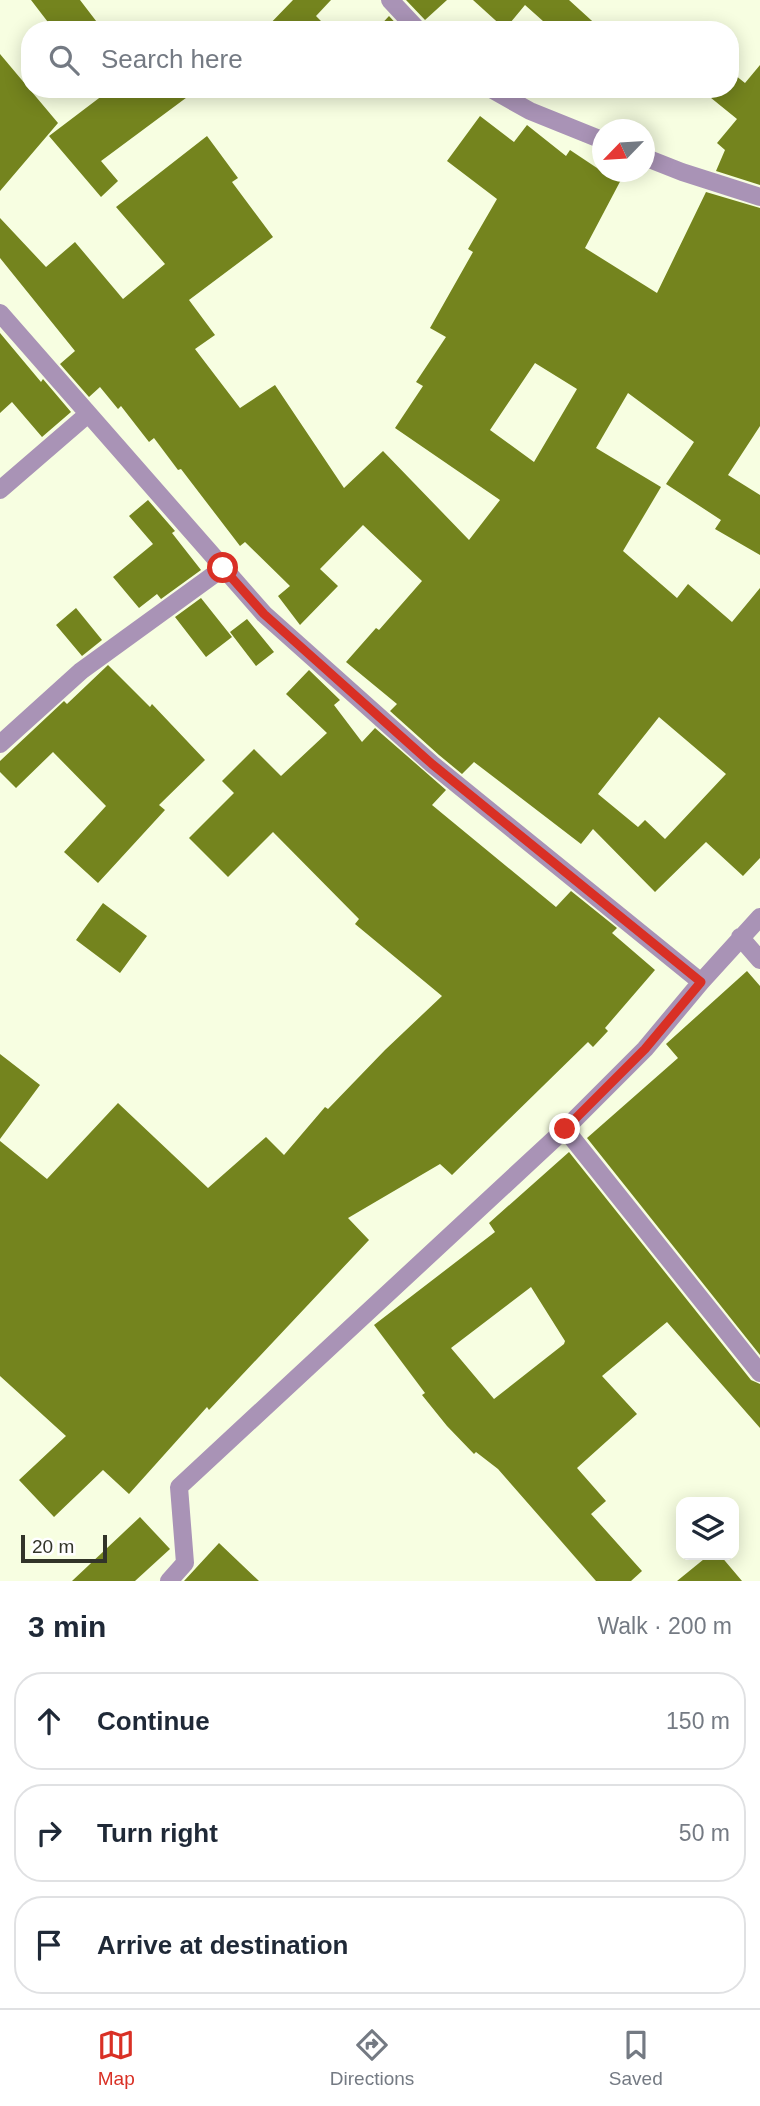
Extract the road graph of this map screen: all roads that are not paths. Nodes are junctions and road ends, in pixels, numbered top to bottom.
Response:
1 (390, 0) edge
2 (410, 21) edge
3 (507, 98) edge
4 (592, 136) edge
5 (655, 161) edge
6 (760, 197) edge
7 (0, 313) edge
8 (88, 414) junction
9 (0, 490) edge
10 (223, 568) junction
11 (0, 744) edge
12 (760, 916) edge
13 (740, 937) junction
14 (760, 960) edge
15 (701, 982) junction
16 (565, 1129) junction
17 (760, 1373) edge
18 (169, 1581) edge

1 - 2 street
3 - 4 street
5 - 6 street
7 - 8 street
8 - 9 street
8 - 10 street
10 - 11 street
10 - 15 street
12 - 13 street
13 - 14 street
13 - 15 street
15 - 16 street
16 - 17 street
16 - 18 street

